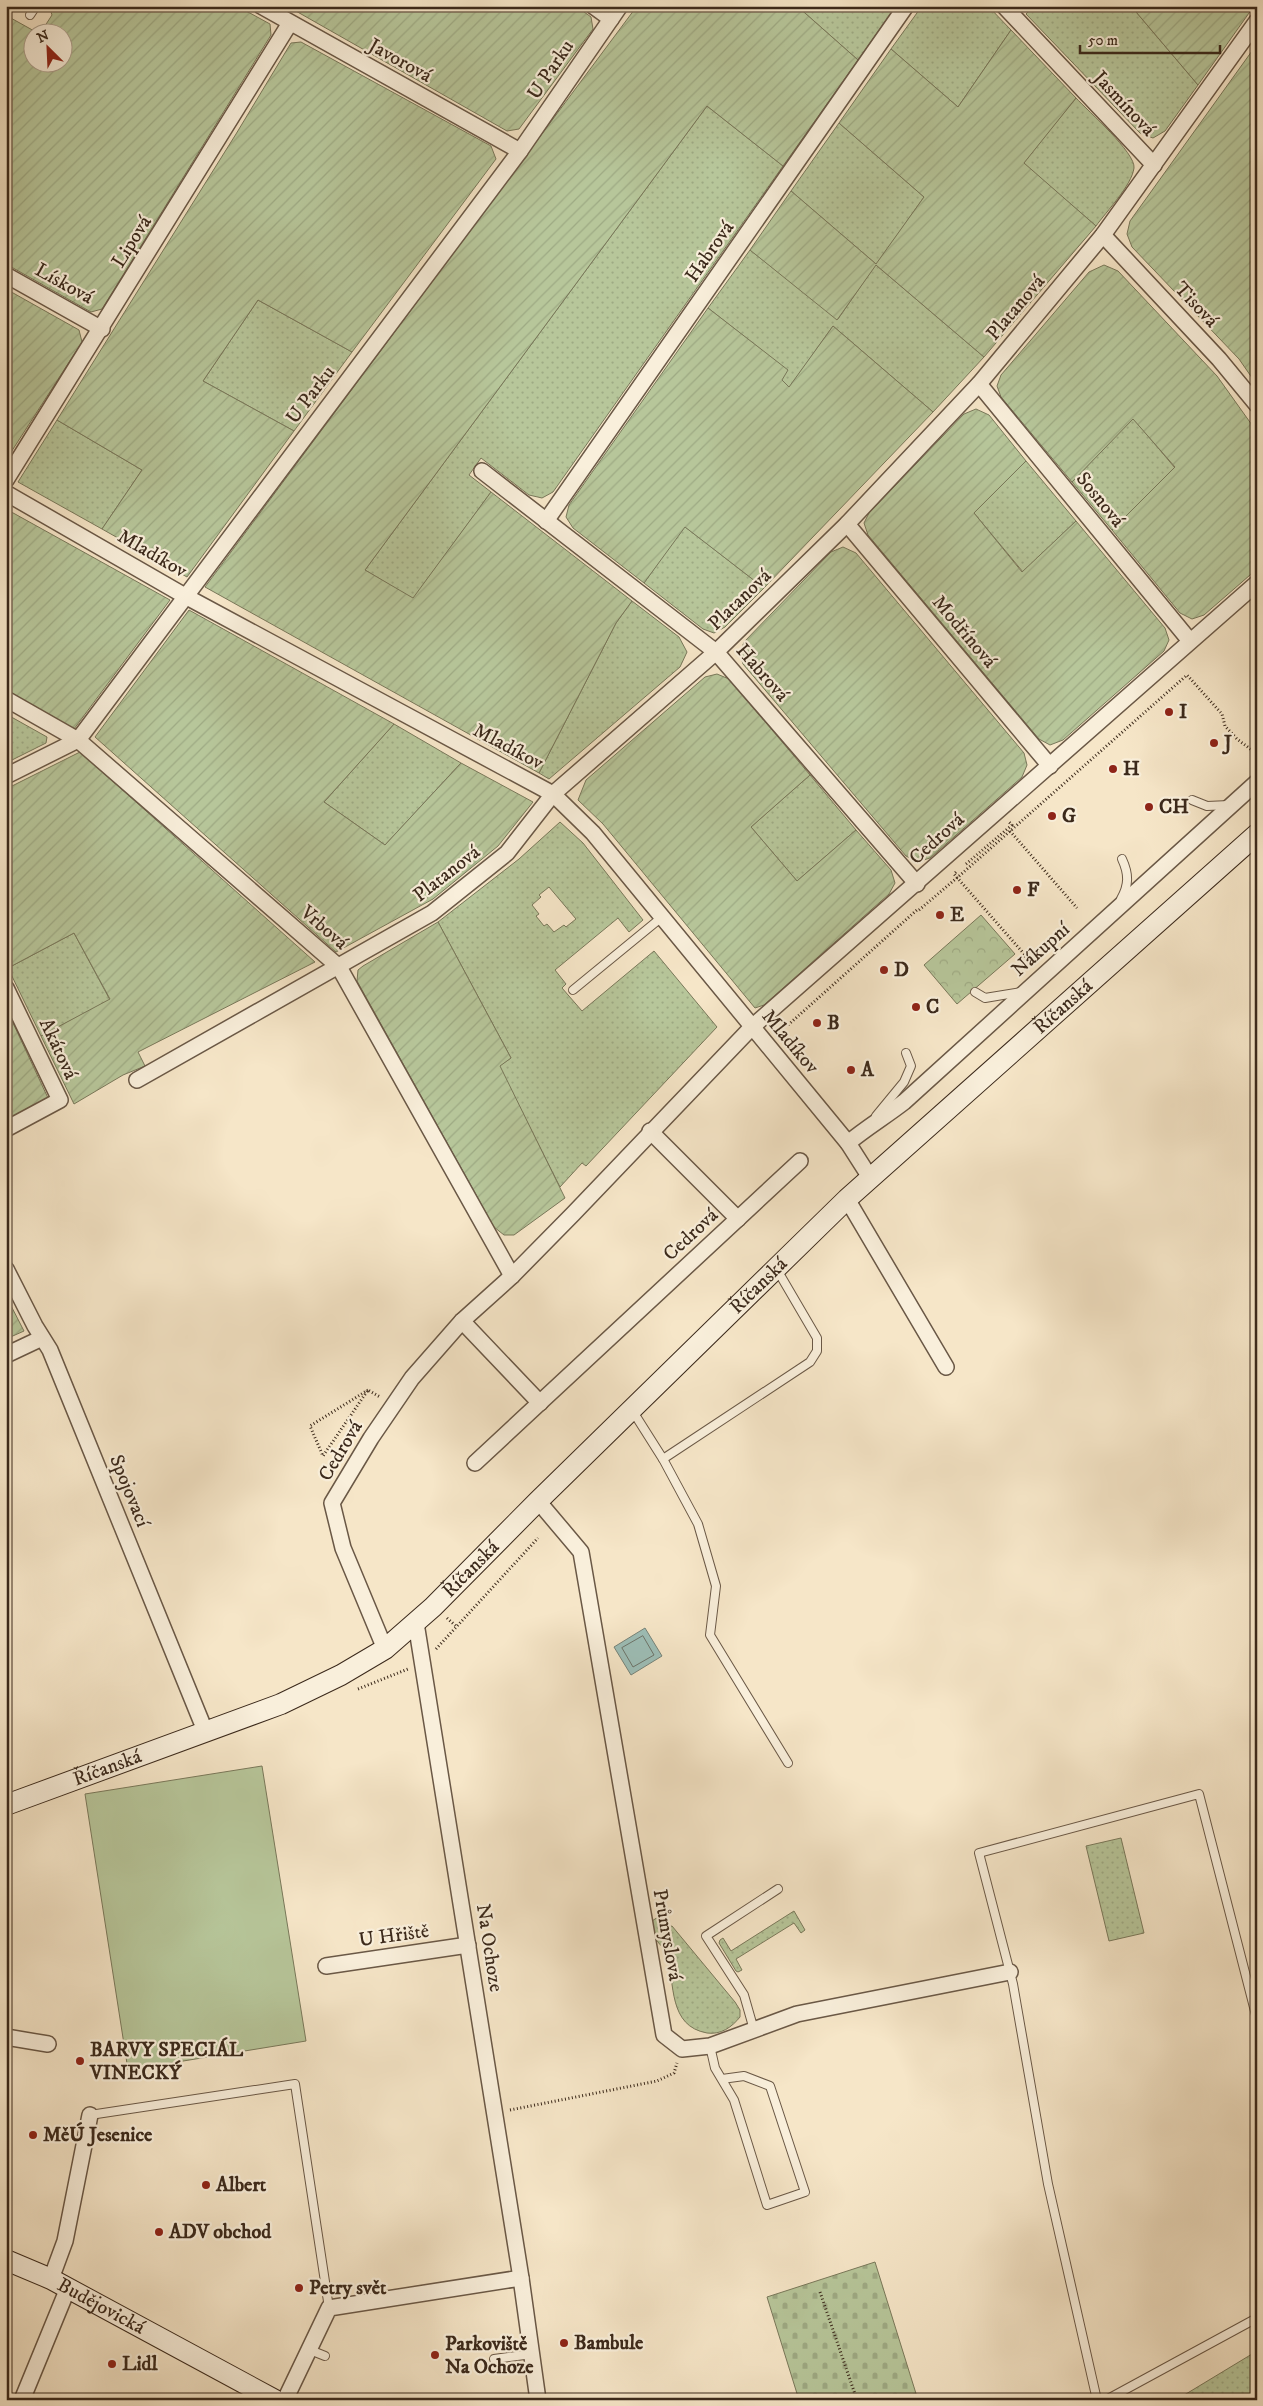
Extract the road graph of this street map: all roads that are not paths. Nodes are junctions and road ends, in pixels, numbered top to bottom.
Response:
1 (36, 6) edge
2 (261, 6) edge
3 (593, 6) edge
4 (620, 6) edge
5 (906, 6) edge
6 (1004, 6) edge
7 (30, 16) dead end
8 (611, 19) junction
9 (1257, 21) edge
10 (290, 23) junction
11 (520, 151) junction
12 (1154, 165) junction
13 (1103, 235) junction
14 (6, 275) edge
15 (102, 329) junction
16 (979, 384) junction
17 (1257, 406) edge
18 (482, 471) dead end
19 (6, 480) edge
20 (6, 493) edge
21 (546, 521) junction
22 (847, 524) junction
23 (1257, 582) edge
24 (185, 596) junction
25 (1190, 641) junction
26 (716, 652) junction
27 (6, 699) edge
28 (78, 740) junction
29 (1050, 766) junction
30 (6, 776) edge
31 (1257, 782) edge
32 (553, 794) junction
33 (1192, 800) dead end
34 (1232, 804) junction
35 (1257, 834) edge
36 (1122, 860) dead end
37 (917, 884) junction
38 (1116, 910) junction
39 (662, 917) junction
40 (339, 967) junction
41 (6, 988) edge
42 (1028, 989) junction
43 (573, 990) dead end
44 (975, 992) dead end
45 (752, 1027) junction
46 (906, 1053) dead end
47 (137, 1080) dead end
48 (868, 1126) junction
49 (6, 1129) edge
50 (650, 1131) junction
51 (848, 1143) junction
52 (800, 1161) dead end
53 (871, 1178) junction
54 (847, 1199) junction
55 (738, 1219) junction
56 (776, 1267) junction
57 (6, 1269) edge
58 (512, 1276) junction
59 (462, 1321) junction
60 (42, 1338) junction
61 (6, 1355) edge
62 (946, 1367) dead end
63 (540, 1403) junction
64 (631, 1409) junction
65 (663, 1459) junction
66 (475, 1463) dead end
67 (538, 1500) junction
68 (416, 1623) junction
69 (385, 1649) junction
70 (206, 1733) junction
71 (788, 1764) dead end
72 (6, 1806) edge
73 (778, 1889) dead end
74 (468, 1946) junction
75 (326, 1966) dead end
76 (1010, 1972) junction
77 (1257, 2018) edge
78 (754, 2030) junction
79 (6, 2037) edge
80 (48, 2044) dead end
81 (710, 2046) junction
82 (722, 2079) junction
83 (90, 2115) joint
84 (6, 2260) edge
85 (522, 2278) junction
86 (60, 2284) junction
87 (329, 2308) junction
88 (1257, 2318) edge
89 (310, 2350) junction
90 (532, 2354) junction
91 (325, 2356) dead end
92 (494, 2359) dead end
93 (22, 2400) edge
94 (275, 2400) edge
95 (285, 2400) edge
96 (538, 2400) edge
97 (1097, 2400) edge
98 (1106, 2400) edge

1 - 7 lane
2 - 10 street, Javorová
3 - 8 street
4 - 8 street, U Parku
5 - 21 street, Habrová
6 - 12 street, Jasmínová
8 - 11 street, U Parku
9 - 12 street, Platanová
10 - 11 street, Javorová
10 - 15 street, Lipová
11 - 24 street, U Parku
12 - 13 street, Platanová
13 - 16 street, Platanová
13 - 17 street, Tisová
14 - 15 street, Lísková
15 - 19 street, Lipová
16 - 22 street, Platanová
16 - 25 street, Sosnová
18 - 21 street, Habrová
20 - 24 street, Mladíkov
21 - 26 street, Habrová
22 - 26 street, Platanová
22 - 29 street, Modřínová
23 - 25 street, Cedrová
24 - 28 street, U Parku
24 - 32 street, Mladíkov
25 - 29 street, Cedrová
26 - 32 street, Platanová
26 - 37 street, Habrová
27 - 28 street, Vrbová
28 - 30 street, U Parku
28 - 40 street, Vrbová
29 - 37 street, Cedrová
31 - 34 street, Nákupní
32 - 39 street, Mladíkov
32 - 40 street, Platanová
33 - 34 lane
34 - 38 street, Nákupní
35 - 53 main road, Říčanská
36 - 38 lane
37 - 45 street, Cedrová
38 - 42 street, Nákupní
39 - 43 lane
39 - 45 street, Mladíkov
40 - 47 street, Platanová
40 - 58 street, Vrbová
41 - 49 street, Akátová
42 - 44 lane
42 - 48 street, Nákupní
45 - 50 street, Cedrová
45 - 51 street, Mladíkov
46 - 48 lane
48 - 51 street, Nákupní
50 - 55 street, Cedrová
50 - 58 street, Cedrová
51 - 53 street, Mladíkov
52 - 55 street, Cedrová
53 - 54 main road, Říčanská
54 - 56 main road, Říčanská
54 - 62 street
55 - 63 street, Cedrová
56 - 64 main road, Říčanská
56 - 65 lane
57 - 60 street, Spojovací
58 - 59 street, Cedrová
59 - 63 street
59 - 69 street, Cedrová
60 - 61 street
60 - 70 street, Spojovací
63 - 66 street, Cedrová
64 - 65 lane
64 - 67 main road, Říčanská
65 - 71 lane
67 - 68 main road, Říčanská
67 - 81 street, Průmyslová
68 - 69 main road, Říčanská
68 - 74 street, Na Ochoze
69 - 70 main road, Říčanská
70 - 72 main road, Říčanská
73 - 78 lane
74 - 75 street, U Hřiště
74 - 85 street, Na Ochoze
76 - 77 lane
76 - 78 street
76 - 97 lane
78 - 81 street
79 - 80 street
81 - 82 lane
82 - 82 lane
83 - 86 street
83 - 87 lane
84 - 86 main road, Budějovická
85 - 87 street
85 - 90 street, Na Ochoze
86 - 93 street
86 - 94 main road, Budějovická
87 - 89 street
88 - 98 lane
89 - 91 lane
89 - 95 street
90 - 92 lane
90 - 96 street, Na Ochoze

